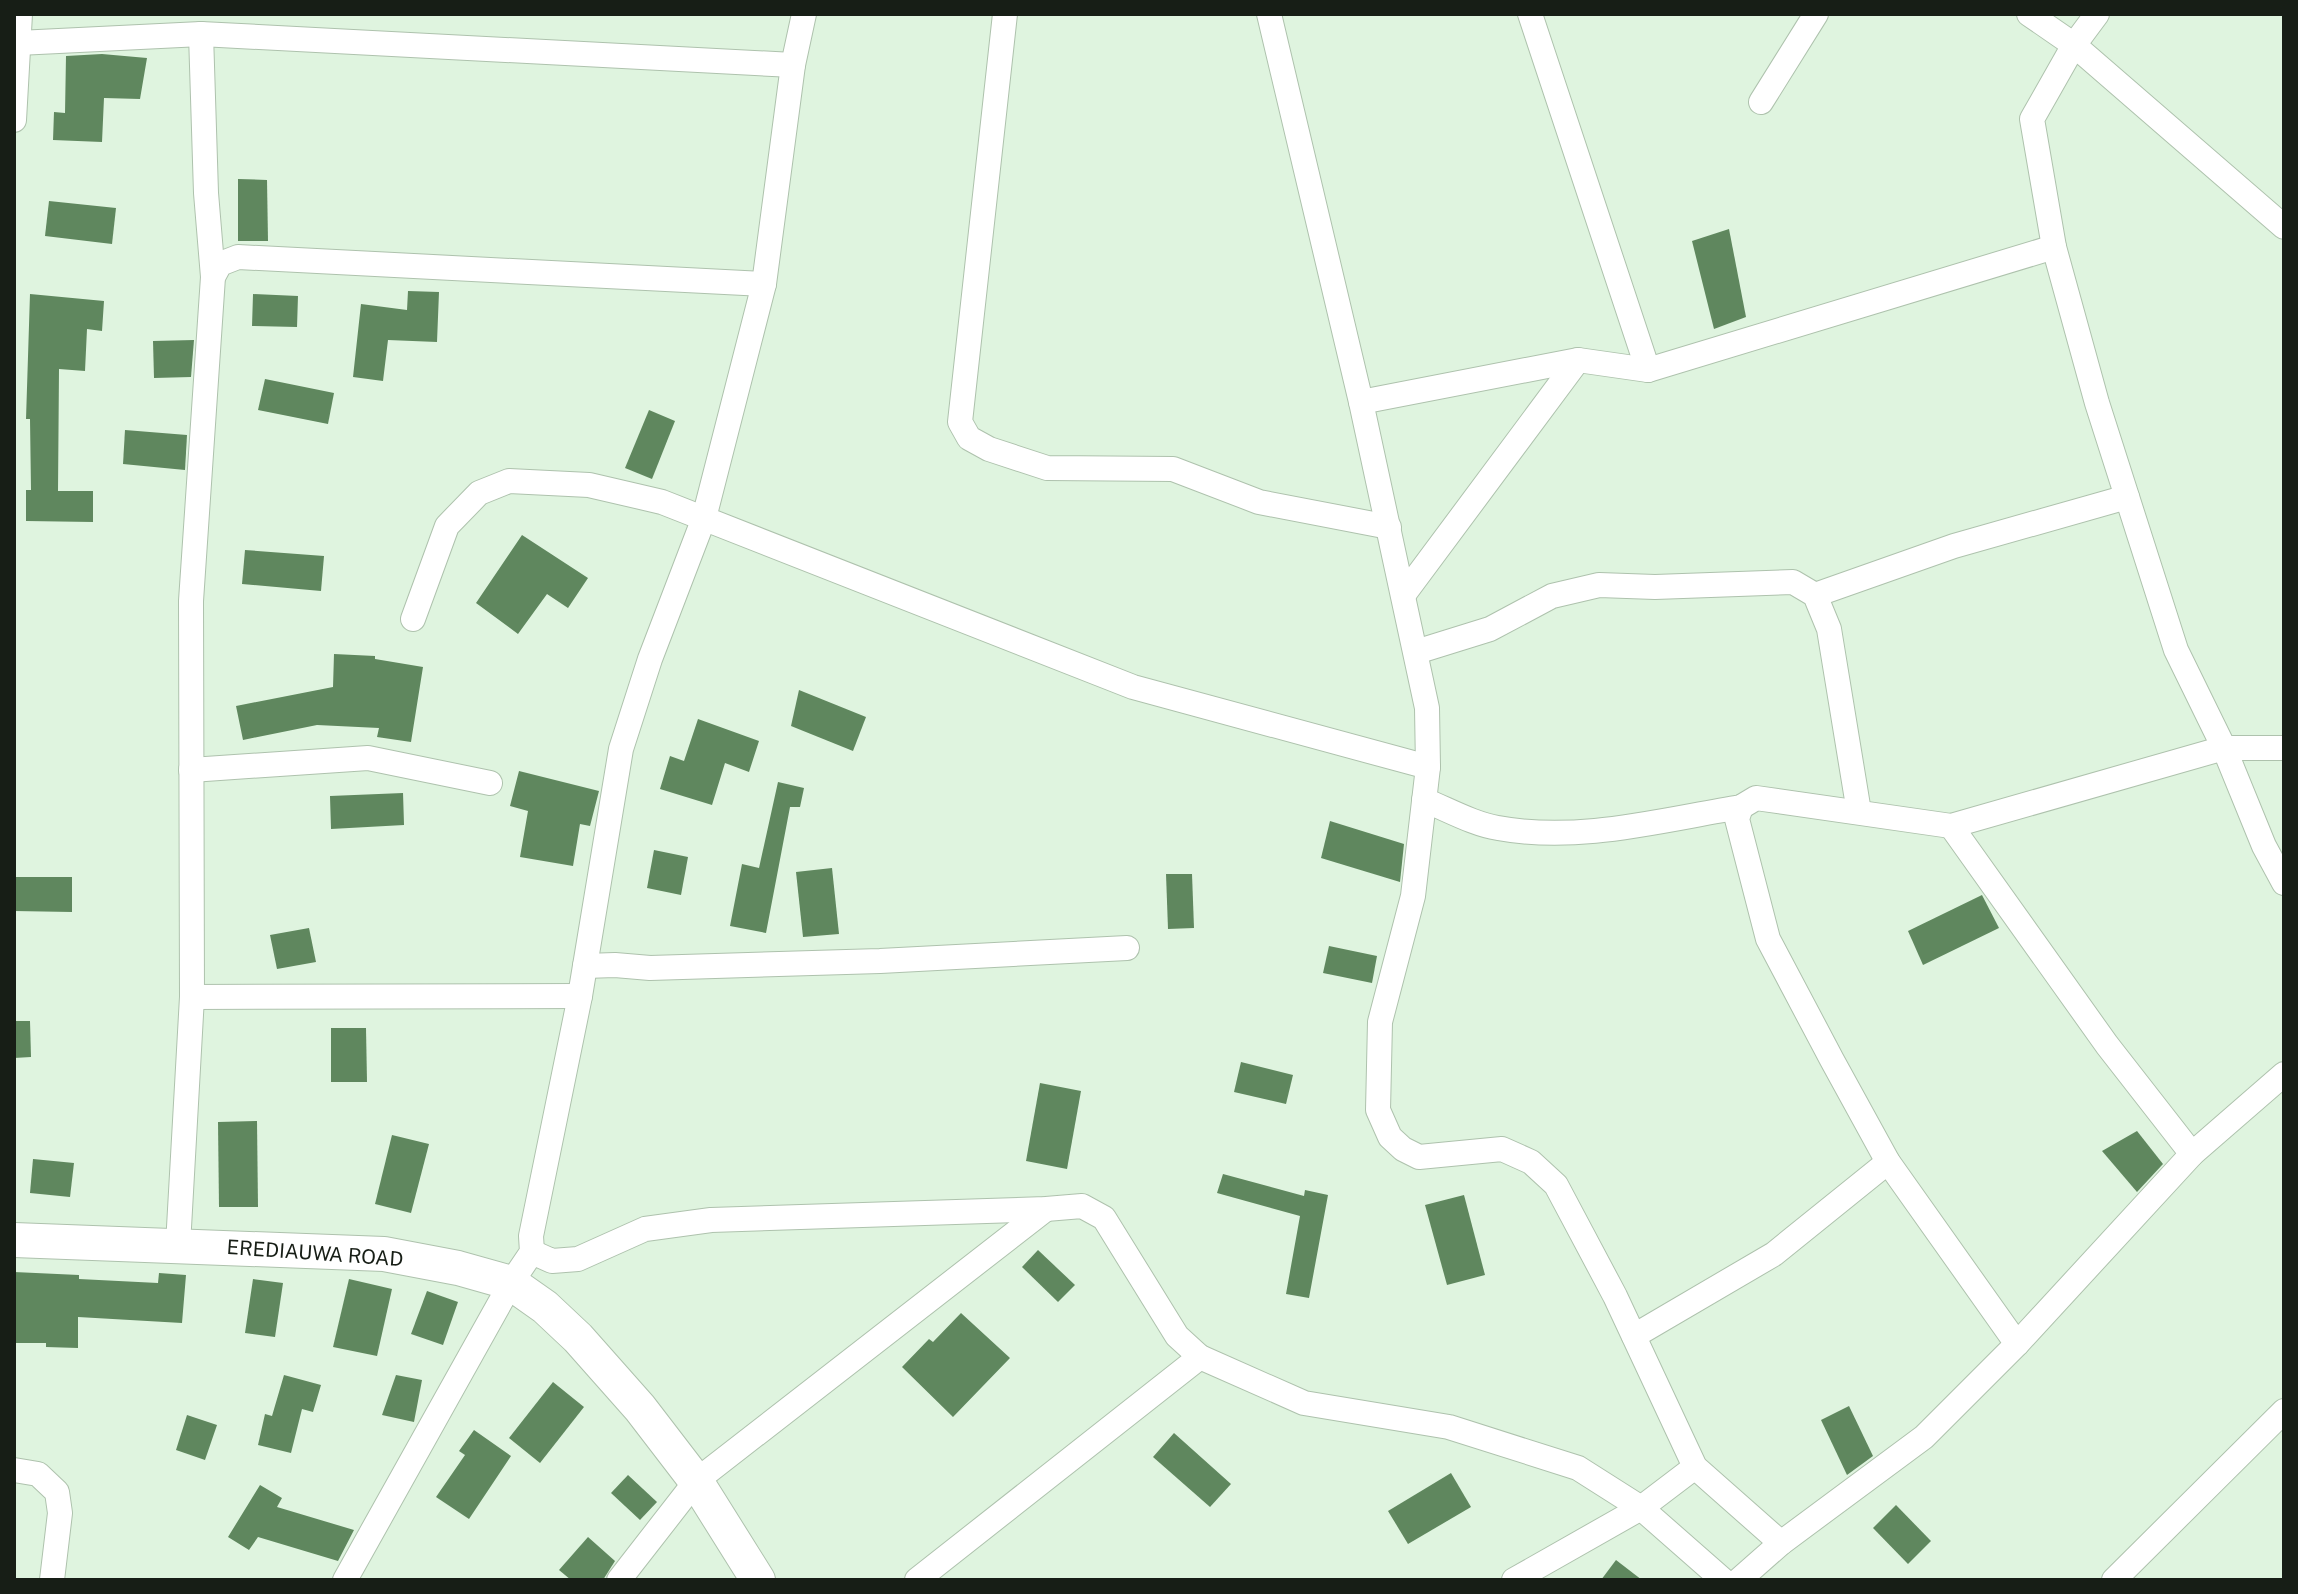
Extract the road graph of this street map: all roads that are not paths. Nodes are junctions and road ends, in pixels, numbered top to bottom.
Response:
1 (20, 14) edge
2 (804, 14) edge
3 (1005, 14) edge
4 (1269, 14) edge
5 (1530, 14) edge
6 (1816, 14) edge
7 (2029, 14) edge
8 (2097, 14) edge
9 (201, 34) junction
10 (18, 43) junction
11 (2074, 45) junction
12 (793, 65) junction
13 (1761, 102) dead end
14 (14, 120) edge
15 (2284, 227) edge
16 (2054, 247) junction
17 (213, 277) junction
18 (764, 284) junction
19 (1578, 360) junction
20 (1648, 370) junction
21 (1361, 402) junction
22 (2127, 497) junction
23 (704, 518) junction
24 (1389, 527) junction
25 (1404, 594) junction
26 (1815, 595) junction
27 (413, 619) dead end
28 (1416, 652) junction
29 (2224, 748) junction
30 (2284, 748) edge
31 (1428, 767) junction
32 (191, 770) junction
33 (490, 783) dead end
34 (1424, 800) junction
35 (1741, 807) junction
36 (1859, 812) junction
37 (1951, 826) junction
38 (2284, 883) edge
39 (1127, 948) dead end
40 (585, 966) junction
41 (580, 996) junction
42 (192, 997) junction
43 (2284, 1074) edge
44 (2192, 1154) junction
45 (1888, 1162) junction
46 (1046, 1209) junction
47 (14, 1240) edge
48 (178, 1245) junction
49 (532, 1252) junction
50 (511, 1283) junction
51 (1634, 1336) junction
52 (2017, 1344) junction
53 (1200, 1357) junction
54 (2284, 1411) edge
55 (1695, 1467) junction
56 (14, 1470) edge
57 (696, 1481) junction
58 (1641, 1508) junction
59 (1781, 1543) junction
60 (52, 1580) edge
61 (345, 1580) edge
62 (619, 1580) edge
63 (758, 1580) edge
64 (917, 1580) edge
65 (1514, 1580) edge
66 (1723, 1580) edge
67 (1739, 1580) edge
68 (2114, 1580) edge

1 - 10 street
2 - 12 street
3 - 24 street
4 - 21 street
5 - 20 street
6 - 13 street
7 - 11 street
8 - 11 street
9 - 10 street
9 - 12 street
9 - 17 street
10 - 14 street
11 - 15 street
11 - 16 street
12 - 18 street
16 - 20 street
16 - 22 street
17 - 18 street
17 - 32 street
18 - 23 street
19 - 20 street
19 - 21 street
19 - 25 street
21 - 24 street
22 - 26 street
22 - 29 street
23 - 27 street
23 - 31 street
23 - 40 street
24 - 25 street
25 - 28 street
26 - 28 street
26 - 36 street
28 - 31 street
29 - 30 street
29 - 37 street
29 - 38 street
31 - 34 street
32 - 33 street
32 - 42 street
34 - 35 street
34 - 51 street
35 - 36 street
35 - 45 street
36 - 37 street
37 - 44 street
39 - 40 street
40 - 41 street
41 - 42 street
41 - 49 street
42 - 48 street
43 - 44 street
44 - 52 street
45 - 51 street
45 - 52 street
46 - 49 street
46 - 53 street
46 - 57 street
47 - 48 street, EREDIAUWA ROAD
48 - 50 street, EREDIAUWA ROAD
49 - 50 street
50 - 57 street, EREDIAUWA ROAD
50 - 61 street
51 - 55 street
52 - 59 street
53 - 58 street
53 - 64 street
54 - 68 street
55 - 58 street
55 - 59 street
56 - 60 street
57 - 62 street
57 - 63 street, EREDIAUWA ROAD
58 - 65 street
58 - 66 street
59 - 67 street

